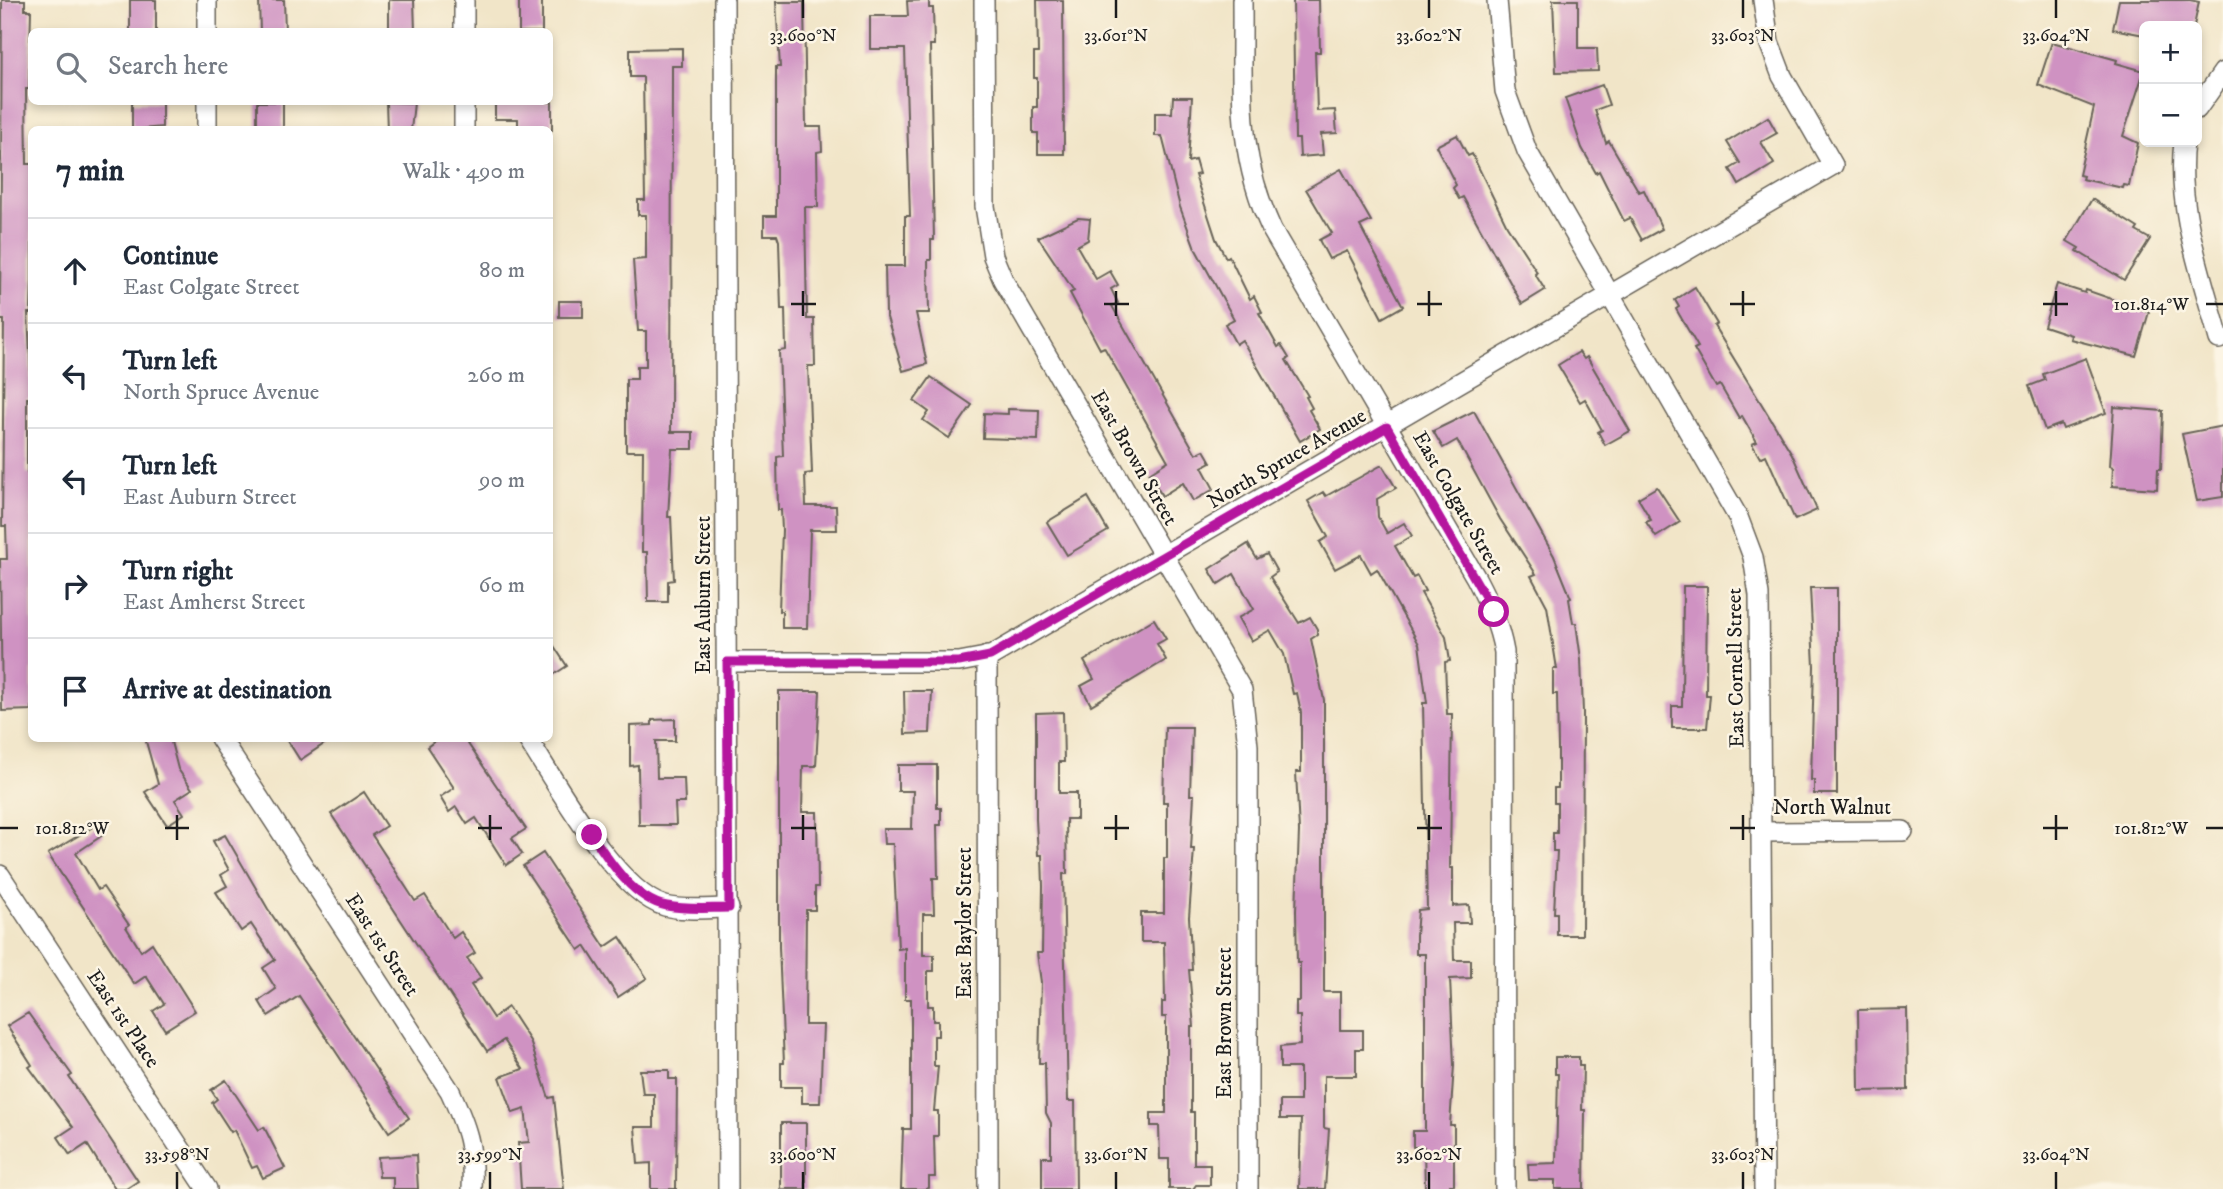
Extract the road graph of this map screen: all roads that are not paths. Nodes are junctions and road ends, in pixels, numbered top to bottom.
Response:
1 (207, 0) edge
2 (464, 0) edge
3 (724, 0) edge
4 (984, 0) edge
5 (1242, 0) edge
6 (1497, 0) edge
7 (1763, 0) edge
8 (207, 28) edge
9 (464, 28) edge
10 (2223, 72) edge
11 (2202, 102) edge
12 (207, 105) edge
13 (464, 105) edge
14 (207, 126) edge
15 (464, 126) edge
16 (2183, 147) edge
17 (1610, 297) junction
18 (2219, 339) dead end
19 (1387, 427) junction
20 (1166, 556) junction
21 (987, 656) junction
22 (727, 662) junction
23 (223, 742) edge
24 (530, 742) edge
25 (1903, 831) dead end
26 (1762, 832) junction
27 (0, 875) edge
28 (729, 908) junction
29 (206, 1189) edge
30 (472, 1189) edge
31 (728, 1189) edge
32 (988, 1189) edge
33 (1248, 1189) edge
34 (1505, 1189) edge
35 (1764, 1189) edge

1 - 8 street
2 - 9 street
3 - 22 street, East Auburn Street
4 - 20 street, East Brown Street
5 - 19 street, East Colgate Street
6 - 17 street, East Cornell Street
7 - 17 street, North Spruce Avenue
10 - 11 street
12 - 14 street
13 - 15 street
16 - 18 street
17 - 19 street, North Spruce Avenue
17 - 26 street, East Cornell Street
19 - 20 street, North Spruce Avenue
19 - 34 street, East Colgate Street
20 - 21 street, North Spruce Avenue
20 - 33 street, East Brown Street
21 - 22 street, North Spruce Avenue
21 - 32 street, East Baylor Street
22 - 28 street, East Auburn Street
23 - 30 street, East 1st Street
24 - 28 street
25 - 26 street, North Walnut
26 - 35 street, East Cornell Street
27 - 29 street, East 1st Place
28 - 31 street, East Auburn Street

